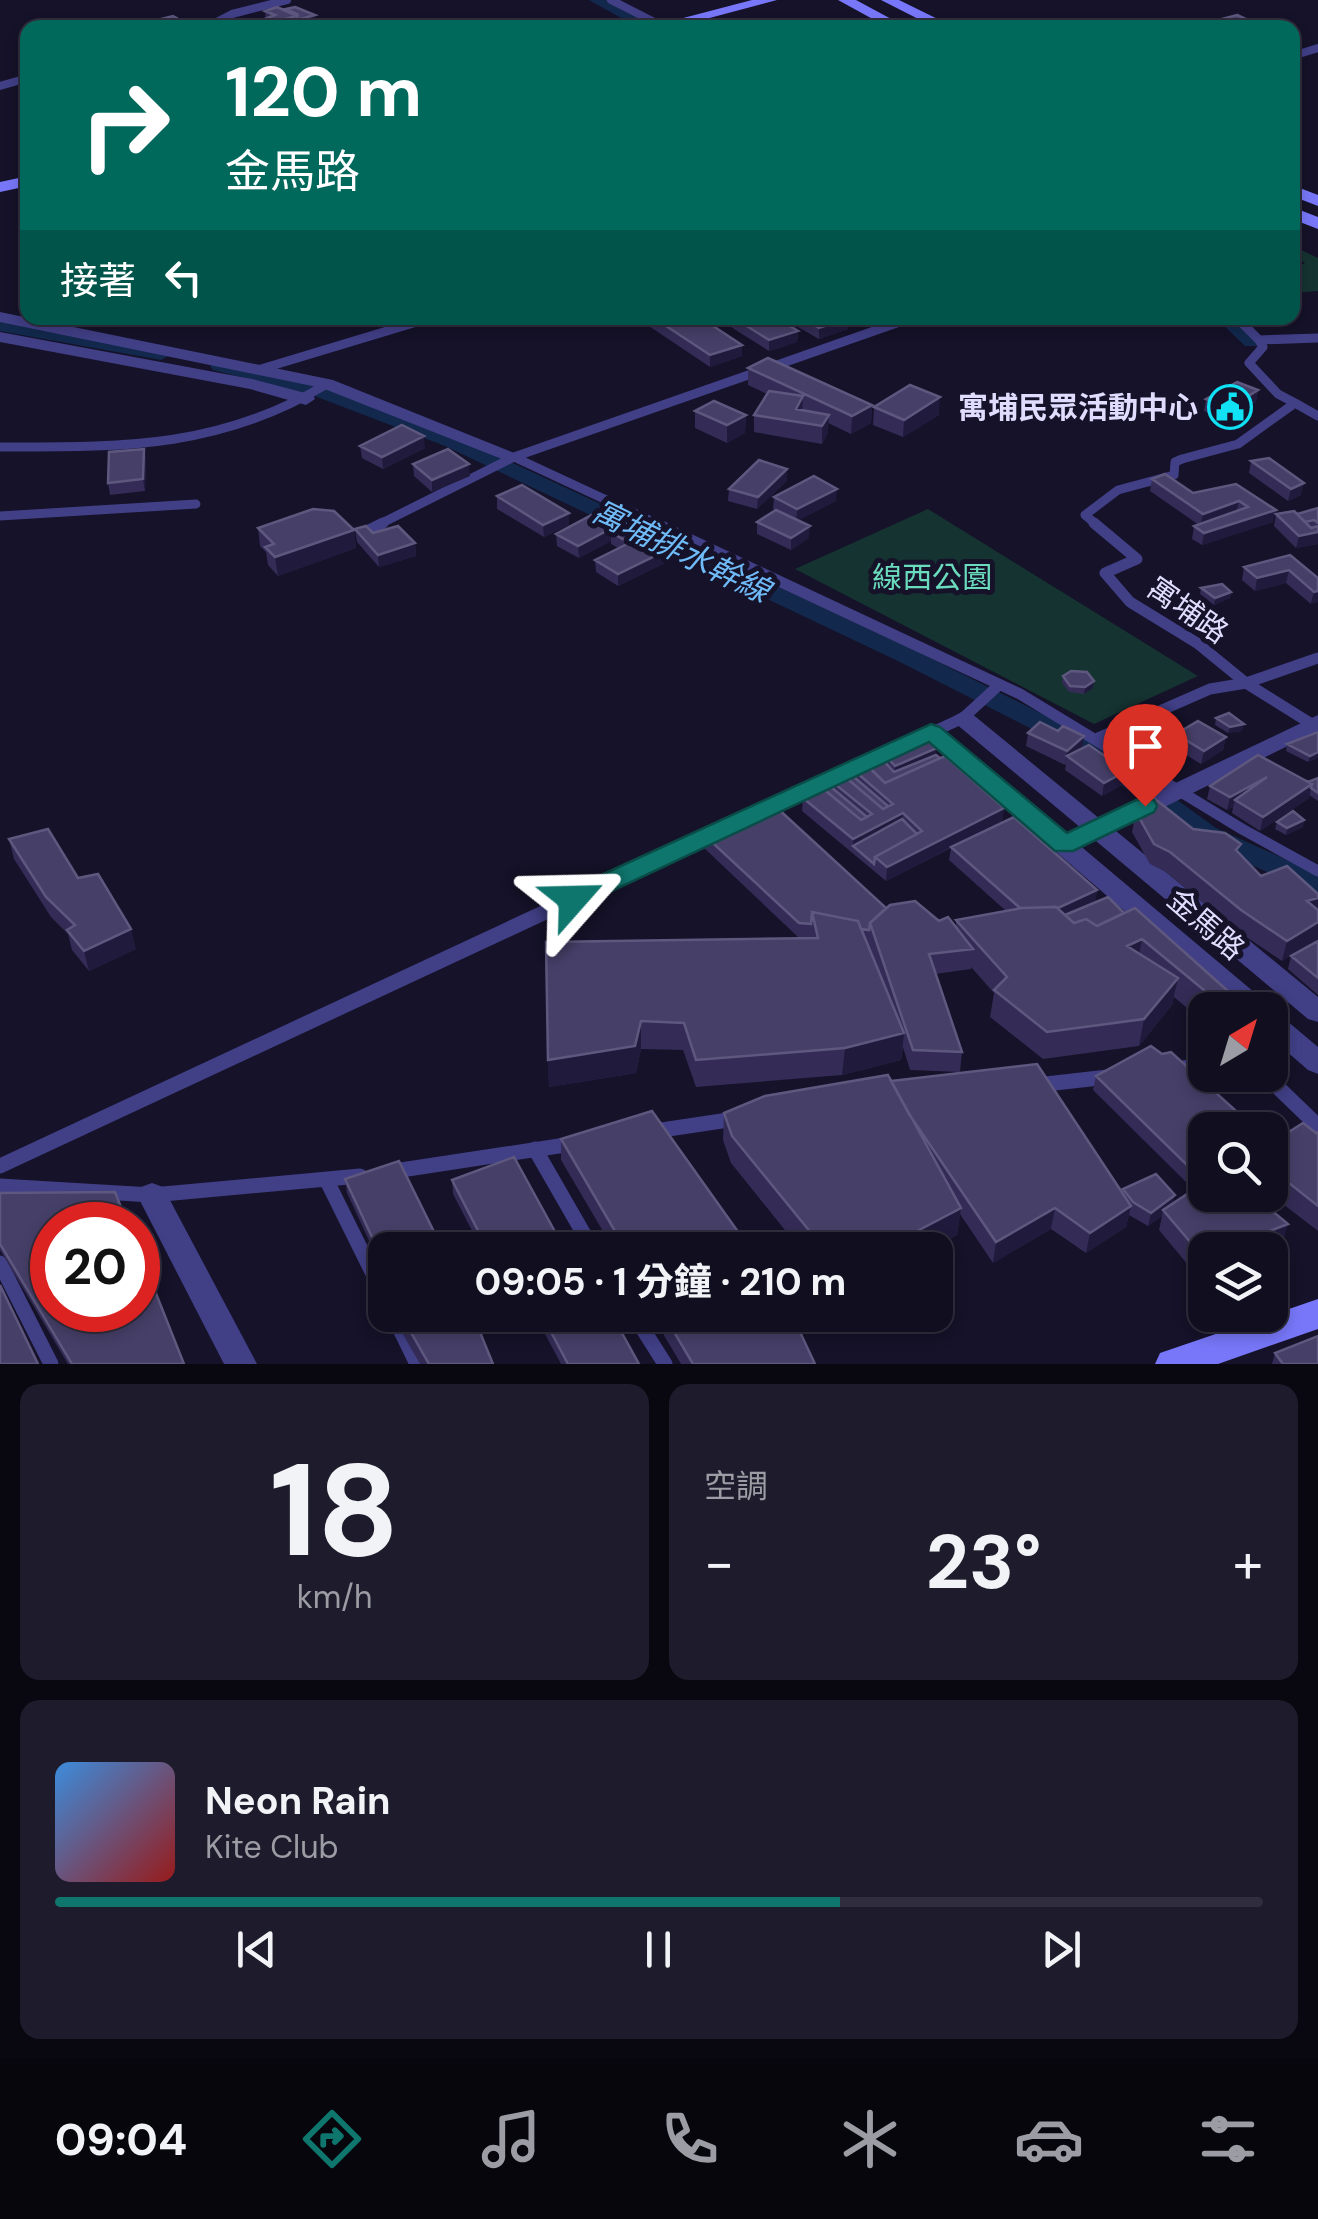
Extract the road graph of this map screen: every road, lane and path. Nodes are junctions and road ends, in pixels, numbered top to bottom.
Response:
1 (287, 0) edge
2 (610, 0) edge
3 (770, 0) edge
4 (845, 0) edge
5 (862, 0) edge
6 (876, 0) edge
7 (888, 0) edge
8 (220, 20) edge
9 (647, 20) edge
10 (689, 20) edge
11 (885, 20) edge
12 (903, 20) edge
13 (919, 20) edge
14 (932, 20) edge
15 (40, 325) edge
16 (407, 325) edge
17 (891, 325) edge
18 (1244, 325) edge
19 (0, 336) edge
20 (1318, 338) edge
21 (1259, 340) junction
22 (261, 369) junction
23 (327, 384) junction
24 (306, 399) junction
25 (1295, 403) junction
26 (1318, 416) edge
27 (0, 447) edge
28 (514, 457) junction
29 (196, 504) dead end
30 (0, 516) edge
31 (365, 532) edge
32 (1318, 658) edge
33 (1246, 682) junction
34 (999, 685) junction
35 (971, 711) junction
36 (1316, 725) edge
37 (931, 732) junction
38 (1098, 738) junction
39 (1176, 790) junction
40 (1098, 830) junction
41 (1064, 845) junction
42 (1318, 871) edge
43 (1235, 992) edge
44 (1318, 1012) edge
45 (1288, 1037) edge
46 (1318, 1063) edge
47 (1188, 1067) edge
48 (1152, 1072) edge
49 (1117, 1076) edge
50 (1015, 1087) edge
51 (1281, 1092) edge
52 (744, 1118) edge
53 (1318, 1126) edge
54 (632, 1134) edge
55 (594, 1140) edge
56 (535, 1149) junction
57 (0, 1166) edge
58 (328, 1182) junction
59 (0, 1186) edge
60 (152, 1195) junction
61 (583, 1232) edge
62 (0, 1263) edge
63 (368, 1263) edge
64 (1315, 1320) edge
65 (409, 1332) edge
66 (645, 1332) edge
67 (50, 1364) edge
68 (241, 1364) edge
69 (417, 1364) edge
70 (665, 1364) edge
71 (1172, 1364) edge

1 - 8 lane
2 - 9 lane
3 - 10 main road
4 - 11 main road
5 - 12 main road
6 - 13 main road
7 - 14 main road
15 - 22 street
16 - 22 lane
17 - 28 lane
18 - 21 lane
19 - 24 street
20 - 21 lane
21 - 25 lane
22 - 23 street
23 - 24 lane
23 - 28 street
24 - 27 lane
25 - 26 lane
25 - 33 lane, 寓埔路
28 - 31 lane
28 - 34 lane
29 - 30 lane
32 - 33 lane
33 - 36 lane, 寓埔路
33 - 38 lane
34 - 35 lane
34 - 38 lane
35 - 37 lane
35 - 40 street, 金馬路
36 - 39 street
37 - 41 street, 金馬路
37 - 57 lane
38 - 39 lane
39 - 40 street
39 - 42 lane
40 - 41 street
40 - 44 street, 金馬路
41 - 43 street, 金馬路
45 - 46 street
47 - 48 lane
49 - 50 lane
51 - 53 lane
52 - 54 lane
55 - 56 lane
56 - 58 lane
56 - 61 lane
58 - 60 lane
58 - 63 lane
59 - 60 lane
60 - 68 street
62 - 67 lane
64 - 71 main road
65 - 69 lane
66 - 70 lane

